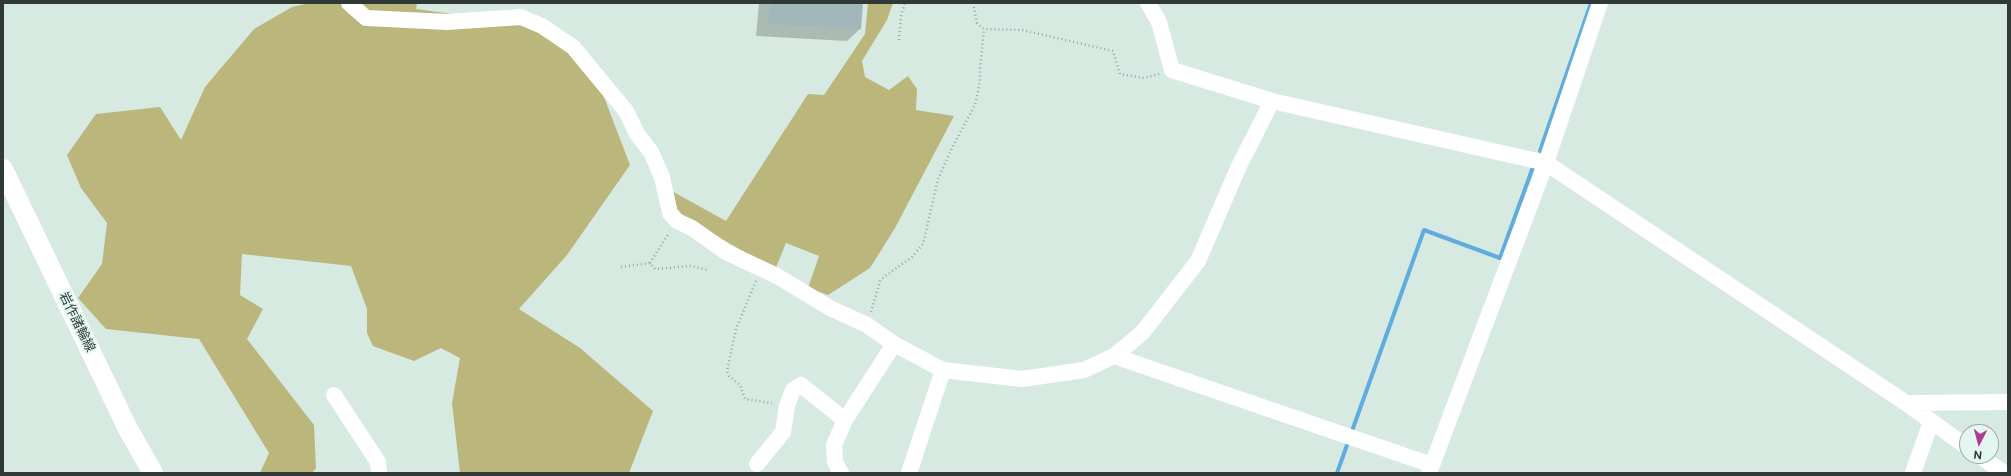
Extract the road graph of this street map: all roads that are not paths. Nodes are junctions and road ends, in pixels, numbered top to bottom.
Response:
1 (349, 3) edge
2 (1148, 3) edge
3 (1600, 3) edge
4 (1272, 100) junction
5 (1546, 163) junction
6 (3, 169) edge
7 (894, 344) junction
8 (1114, 356) junction
9 (944, 370) junction
10 (334, 395) dead end
11 (2008, 402) edge
12 (1906, 404) junction
13 (845, 420) junction
14 (1931, 422) junction
15 (1959, 441) edge
16 (757, 464) dead end
17 (1991, 464) edge
18 (1430, 469) edge
19 (153, 473) edge
20 (379, 473) edge
21 (841, 473) edge
22 (909, 473) edge
23 (1913, 473) edge
24 (2004, 473) edge

1 - 7 street
2 - 4 street
3 - 5 street
4 - 5 street
4 - 8 street
5 - 12 street
5 - 18 street
6 - 19 main road, 岩作諸輪線
7 - 9 street
7 - 13 street
8 - 9 street
8 - 18 street
9 - 22 street
10 - 20 street
11 - 12 street
12 - 14 street
13 - 16 street
13 - 21 street
14 - 15 street
14 - 23 street
17 - 24 street

